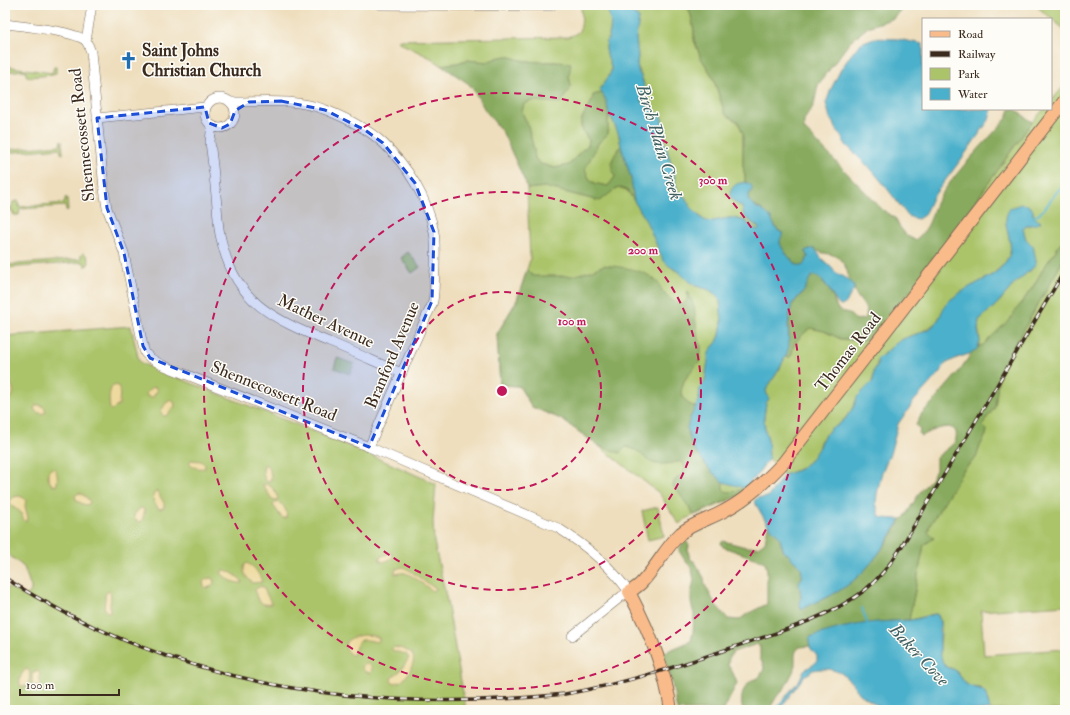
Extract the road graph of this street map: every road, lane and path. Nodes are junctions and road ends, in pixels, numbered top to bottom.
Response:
1 (92, 5) edge
2 (381, 5) edge
3 (551, 6) edge
4 (5, 24) edge
5 (86, 42) junction
6 (1065, 100) edge
7 (230, 102) junction
8 (249, 102) junction
9 (206, 107) junction
10 (235, 111) junction
11 (97, 118) junction
12 (213, 126) junction
13 (402, 373) junction
14 (369, 448) junction
15 (629, 592) junction
16 (572, 636) dead end
17 (671, 710) edge

1 - 5 street
2 - 3 street
4 - 5 street
5 - 11 street, Shennecossett Road
6 - 15 main road, Thomas Road
7 - 8 street, Branford Avenue
7 - 9 street
7 - 10 street
8 - 10 street
8 - 13 street, Branford Avenue
9 - 11 street
9 - 12 street
10 - 12 street
11 - 14 street, Shennecossett Road
12 - 13 street, Mather Avenue
13 - 14 street, Branford Avenue
14 - 15 street, Shennecossett Road
15 - 16 street
15 - 17 main road, Shennecossett Road

